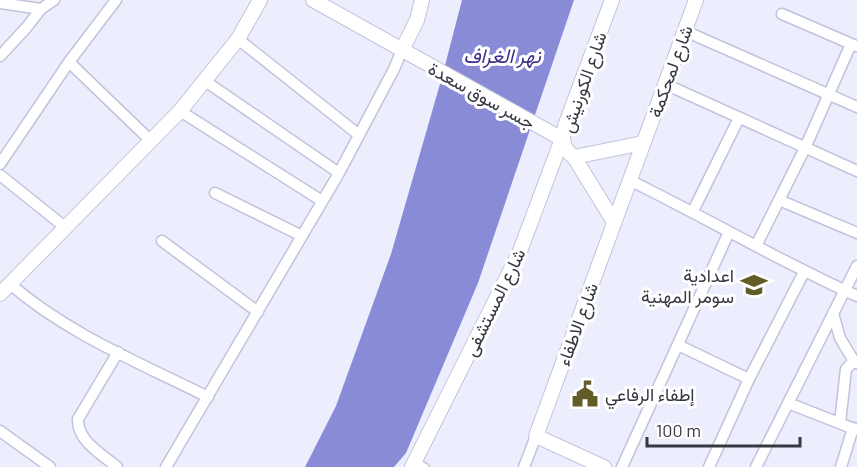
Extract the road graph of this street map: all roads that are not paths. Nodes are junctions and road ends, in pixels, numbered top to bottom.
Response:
1 (54, 0) edge
2 (115, 0) edge
3 (260, 0) edge
4 (314, 0) edge
5 (422, 0) edge
6 (612, 0) edge
7 (696, 0) edge
8 (0, 3) edge
9 (41, 9) junction
10 (782, 14) dead end
11 (685, 31) junction
12 (238, 39) junction
13 (854, 45) edge
14 (402, 50) junction
15 (0, 56) edge
16 (69, 62) junction
17 (205, 81) junction
18 (665, 84) junction
19 (829, 95) junction
20 (857, 107) edge
21 (180, 111) junction
22 (739, 118) junction
23 (359, 135) junction
24 (562, 139) junction
25 (151, 141) junction
26 (643, 143) junction
27 (805, 148) junction
28 (574, 158) junction
29 (0, 164) edge
30 (857, 171) edge
31 (339, 173) junction
32 (0, 175) edge
33 (629, 180) junction
34 (215, 194) dead end
35 (779, 200) junction
36 (322, 201) junction
37 (693, 211) junction
38 (614, 222) junction
39 (66, 228) junction
40 (729, 232) junction
41 (857, 233) edge
42 (302, 236) junction
43 (162, 241) dead end
44 (756, 246) junction
45 (857, 266) edge
46 (804, 272) junction
47 (5, 289) edge
48 (845, 290) junction
49 (857, 296) edge
50 (258, 312) junction
51 (833, 313) junction
52 (678, 345) junction
53 (118, 352) junction
54 (856, 363) edge
55 (749, 379) junction
56 (208, 397) junction
57 (788, 403) junction
58 (840, 423) junction
59 (855, 429) edge
60 (0, 431) edge
61 (536, 436) junction
62 (418, 465) edge
63 (50, 467) edge
64 (117, 467) edge
65 (166, 467) edge
66 (524, 467) edge
67 (604, 467) edge
68 (622, 467) edge
69 (708, 467) edge
70 (756, 467) edge
71 (841, 467) edge

1 - 9 street
2 - 16 street
3 - 12 street
4 - 14 street, جسر سوق سعدة
5 - 14 street
6 - 24 street, شارع الكورنيش
7 - 11 street, شارع لمحكمة
8 - 9 street
9 - 15 street
10 - 13 street
11 - 18 street, شارع لمحكمة
11 - 19 street
12 - 17 street
12 - 23 street
13 - 19 street
14 - 23 street
14 - 24 street, جسر سوق سعدة
16 - 25 street
16 - 29 street
17 - 21 street
17 - 31 street
18 - 22 street
18 - 26 street, شارع لمحكمة
19 - 20 street
19 - 27 street
21 - 25 street
21 - 36 street
22 - 27 street
22 - 37 street
23 - 31 street
24 - 28 street, شارع الكورنيش
24 - 62 street, شارع المستشفى
25 - 39 street
26 - 28 street
26 - 33 street, شارع الاطفاء
27 - 30 street
27 - 35 street
28 - 38 street, شارع الكورنيش
31 - 36 street
32 - 39 street
33 - 37 street
33 - 38 street, شارع الاطفاء
34 - 42 street
35 - 41 street
35 - 44 street
36 - 42 street
37 - 40 street
38 - 61 street, شارع الاطفاء
39 - 47 street
40 - 44 street
40 - 52 street
42 - 50 street
43 - 50 street
44 - 46 street
45 - 48 street
46 - 48 street
46 - 55 street
47 - 53 street
48 - 49 street
48 - 51 street
50 - 56 street
51 - 54 street
51 - 57 street
52 - 55 street
52 - 68 street
53 - 56 street
53 - 64 street
54 - 58 street
55 - 69 street
56 - 65 street
57 - 58 street
57 - 70 street
58 - 59 street
59 - 71 street
60 - 63 street
61 - 66 street
61 - 67 street

